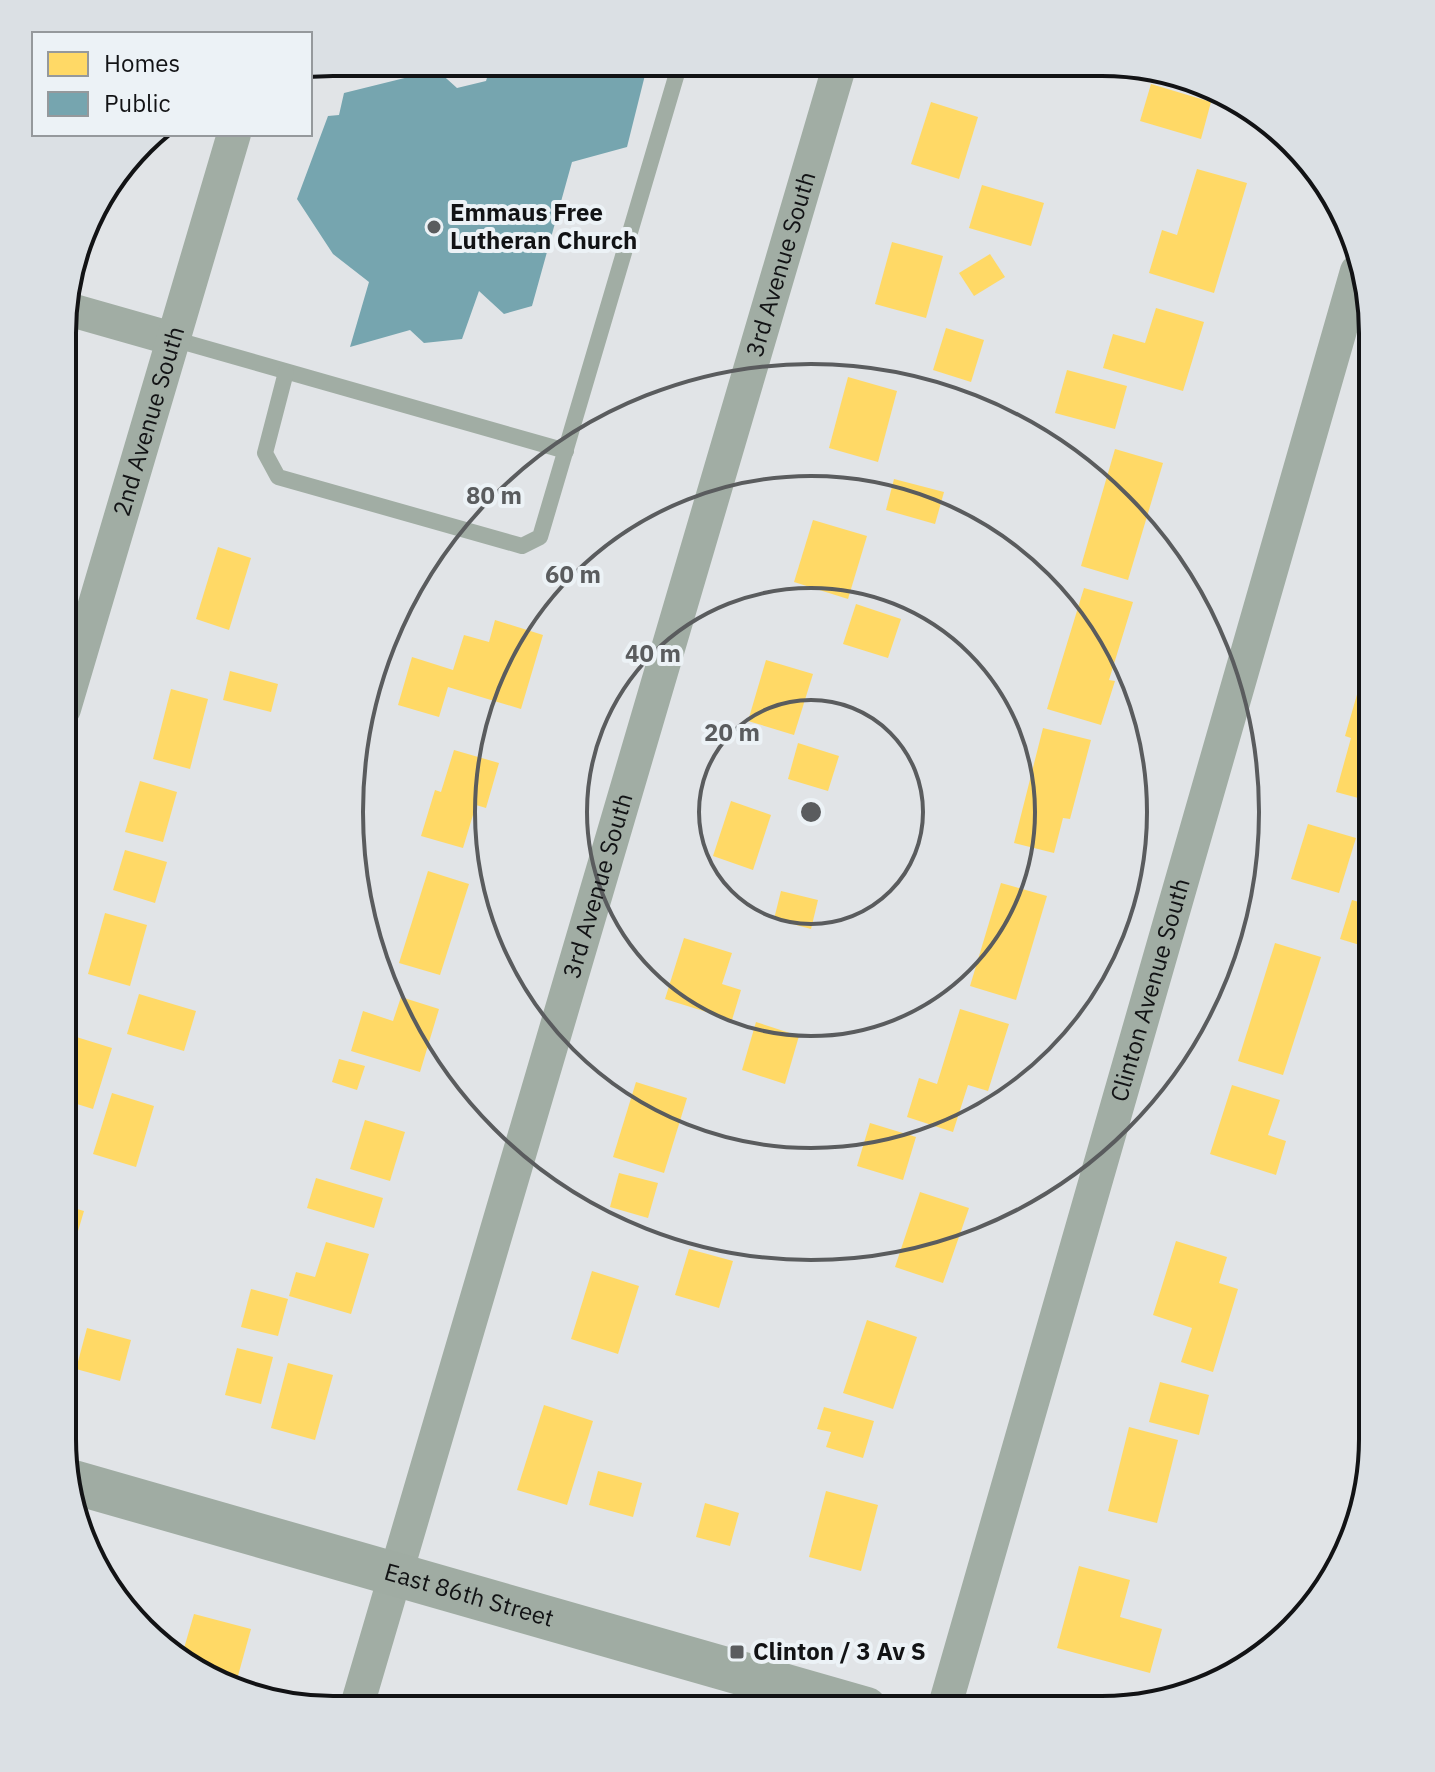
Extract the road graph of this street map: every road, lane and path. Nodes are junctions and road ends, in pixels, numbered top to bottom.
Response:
1 (676, 76) edge
2 (836, 76) edge
3 (233, 136) edge
4 (1354, 283) edge
5 (77, 312) edge
6 (173, 339) junction
7 (286, 372) junction
8 (566, 451) junction
9 (76, 668) edge
10 (80, 1484) edge
11 (396, 1575) junction
12 (360, 1695) edge
13 (817, 1695) edge
14 (948, 1695) edge

1 - 8 lane
2 - 11 street, 3rd Avenue South
3 - 6 street, 2nd Avenue South
4 - 14 street, Clinton Avenue South
5 - 6 street
6 - 7 lane
6 - 9 street, 2nd Avenue South
7 - 8 lane
7 - 8 lane
10 - 11 street, East 86th Street
11 - 12 street, 3rd Avenue South
11 - 13 street, East 86th Street

